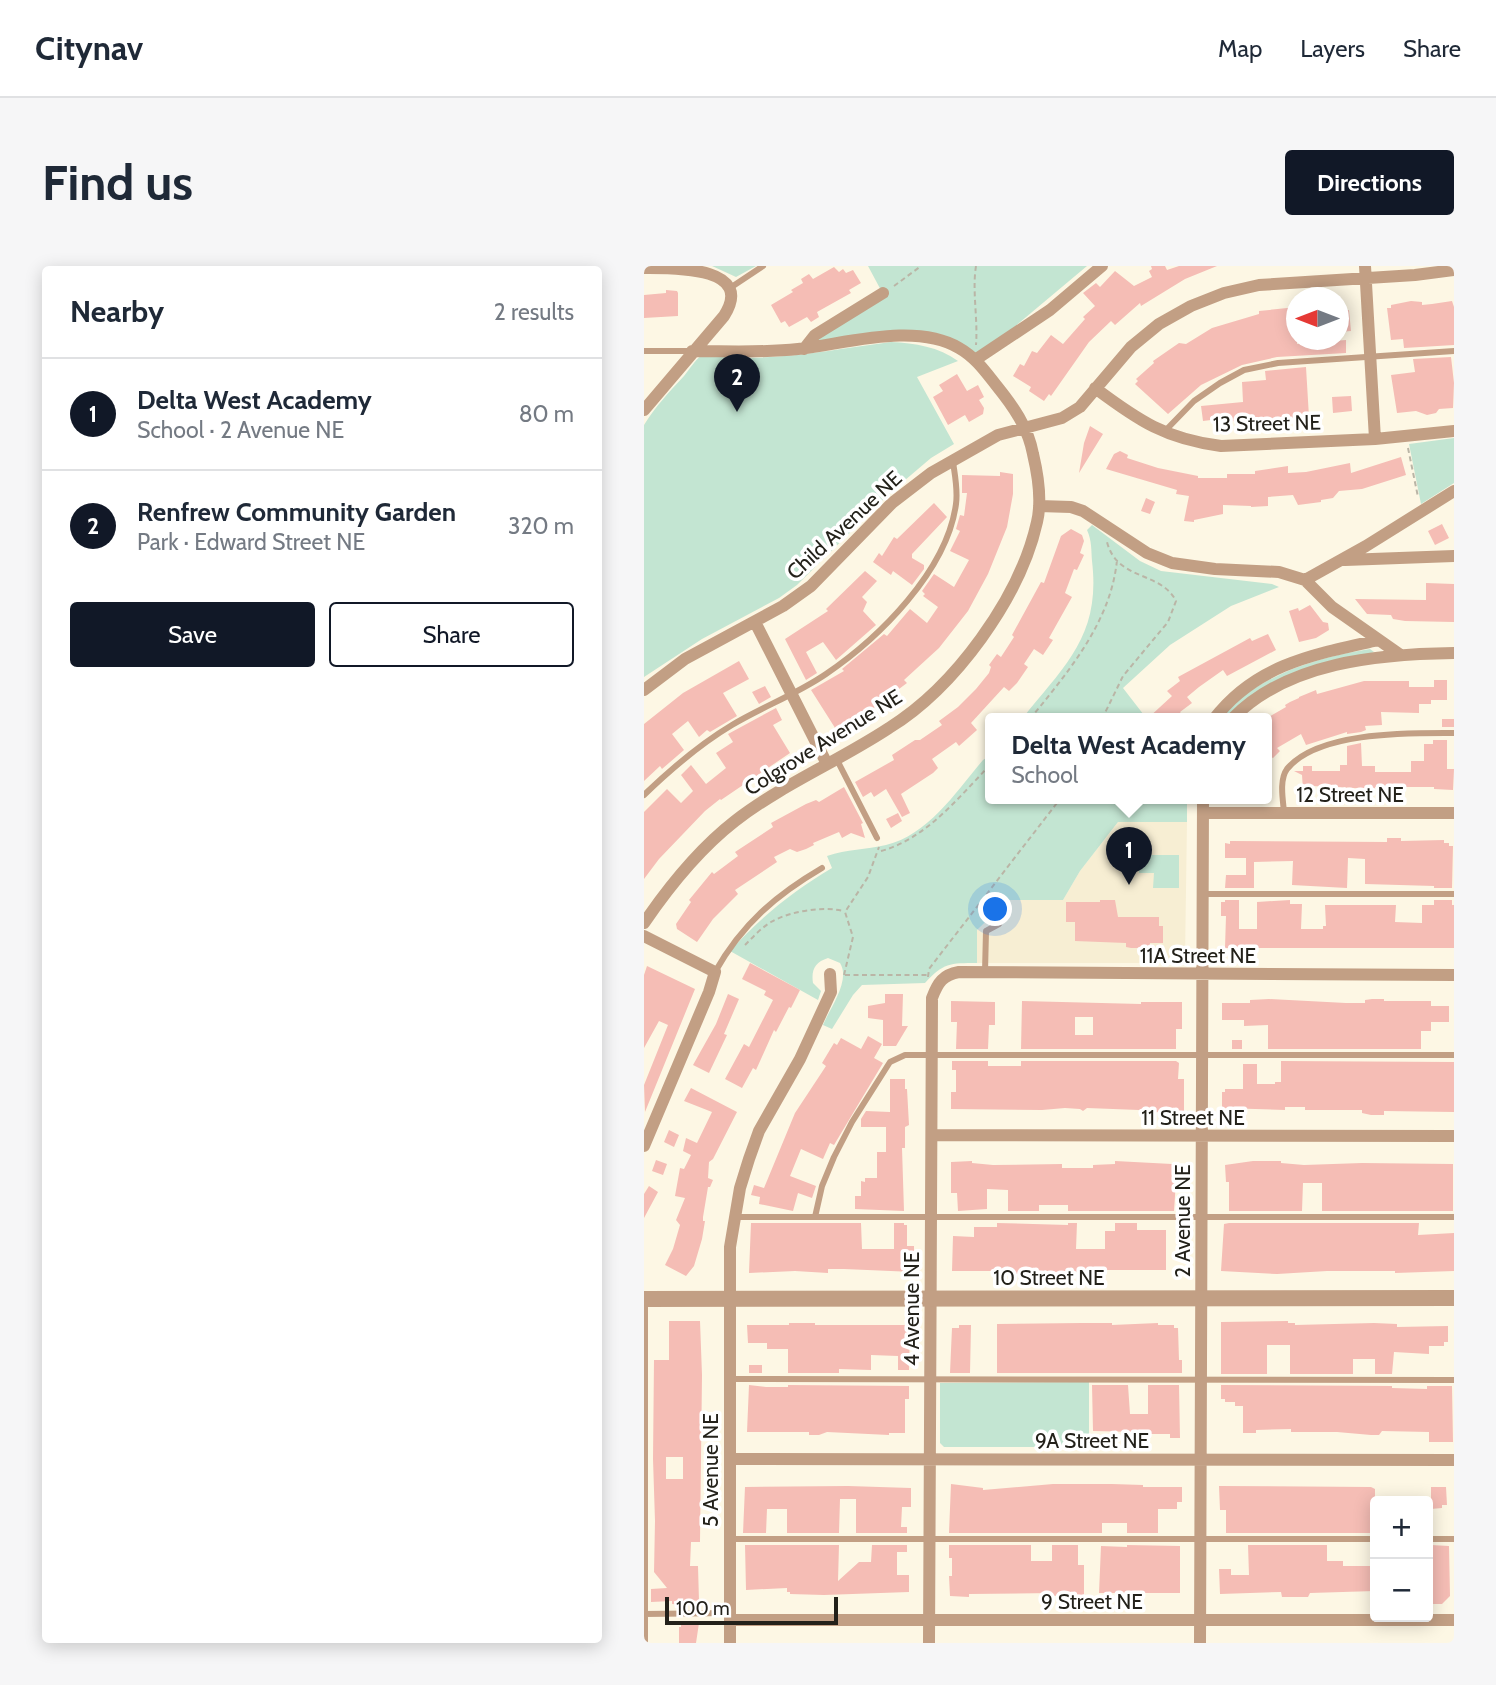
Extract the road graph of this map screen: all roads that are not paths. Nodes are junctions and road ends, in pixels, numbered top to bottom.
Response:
1 (763, 266) edge
2 (1102, 266) edge
3 (644, 268) edge
4 (1454, 270) edge
5 (1365, 272) edge
6 (730, 288) junction
7 (883, 293) road end
8 (804, 349) junction
9 (644, 351) edge
10 (692, 351) junction
11 (1454, 351) edge
12 (1371, 357) junction
13 (975, 360) junction
14 (1096, 388) junction
15 (644, 410) edge
16 (1025, 428) junction
17 (1454, 431) edge
18 (1163, 433) junction
19 (1375, 439) junction
20 (952, 460) junction
21 (1454, 491) edge
22 (1039, 506) junction
23 (1454, 556) edge
24 (1341, 561) junction
25 (1304, 579) junction
26 (755, 622) junction
27 (1379, 640) junction
28 (1454, 653) edge
29 (1399, 654) junction
30 (644, 690) edge
31 (792, 693) junction
32 (1219, 713) edge
33 (1239, 713) edge
34 (1454, 733) edge
35 (832, 761) junction
36 (644, 795) edge
37 (1203, 804) edge
38 (1203, 813) junction
39 (1284, 813) junction
40 (1454, 813) edge
41 (877, 838) road end
42 (822, 868) dead end
43 (1203, 894) junction
44 (1454, 894) edge
45 (644, 923) edge
46 (999, 924) dead end
47 (644, 936) edge
48 (715, 972) junction
49 (985, 972) junction
50 (837, 974) road end
51 (1202, 974) junction
52 (1454, 975) edge
53 (942, 978) joint
54 (932, 1055) junction
55 (1454, 1055) edge
56 (1202, 1056) junction
57 (932, 1136) junction
58 (1454, 1136) edge
59 (1201, 1137) junction
60 (644, 1146) edge
61 (735, 1217) junction
62 (815, 1217) junction
63 (1202, 1217) junction
64 (1454, 1217) edge
65 (930, 1218) junction
66 (729, 1298) junction
67 (1201, 1298) junction
68 (1454, 1298) edge
69 (644, 1299) edge
70 (931, 1299) junction
71 (930, 1378) junction
72 (729, 1379) junction
73 (1201, 1379) junction
74 (1454, 1380) edge
75 (730, 1459) junction
76 (930, 1459) junction
77 (1201, 1460) junction
78 (1454, 1461) edge
79 (729, 1539) junction
80 (929, 1539) junction
81 (1200, 1539) junction
82 (1370, 1539) edge
83 (1433, 1539) edge
84 (1454, 1539) edge
85 (644, 1614) edge
86 (730, 1616) junction
87 (929, 1620) junction
88 (1200, 1620) junction
89 (1454, 1620) edge
90 (645, 1643) edge
91 (730, 1643) edge
92 (929, 1643) edge
93 (1200, 1643) edge

1 - 6 lane
2 - 13 street
3 - 6 street
4 - 5 street, Child Avenue NE
5 - 12 street
5 - 14 street, Child Avenue NE
6 - 10 street
7 - 8 street
8 - 10 street, Colgrove Avenue NE
8 - 13 street, Colgrove Avenue NE
9 - 10 lane
10 - 15 street
11 - 12 lane
12 - 18 lane
12 - 19 street
13 - 16 street, Colgrove Avenue NE
14 - 16 street, Child Avenue NE
14 - 18 street, 13 Street NE
16 - 20 street, Child Avenue NE
16 - 22 street, Colgrove Avenue NE
17 - 19 street, 13 Street NE
18 - 19 street, 13 Street NE
20 - 26 street, Child Avenue NE
20 - 31 lane
21 - 24 street
22 - 25 street
22 - 35 street, Colgrove Avenue NE
23 - 24 street
24 - 25 street
25 - 27 street
26 - 30 street, Child Avenue NE
26 - 31 street
27 - 29 street
27 - 32 street
28 - 29 street
29 - 33 street
31 - 35 street
31 - 36 lane
34 - 39 lane
35 - 41 lane
35 - 45 street, Colgrove Avenue NE
37 - 38 street, 2 Avenue NE
38 - 39 street, 12 Street NE
38 - 43 street, 2 Avenue NE
39 - 40 street, 12 Street NE
42 - 48 lane
43 - 44 lane
43 - 51 street, 2 Avenue NE
46 - 49 lane
47 - 48 street
48 - 60 street
49 - 51 street, 11A Street NE
49 - 53 street, 11A Street NE
50 - 61 street, 5 Avenue NE
51 - 52 street, 11A Street NE
51 - 56 street, 2 Avenue NE
53 - 54 street, 4 Avenue NE
54 - 56 lane
54 - 57 street, 4 Avenue NE
54 - 62 lane
55 - 56 lane
56 - 59 street, 2 Avenue NE
57 - 59 street, 11 Street NE
57 - 65 street, 4 Avenue NE
58 - 59 street, 11 Street NE
59 - 63 street, 2 Avenue NE
61 - 62 lane
61 - 66 street, 5 Avenue NE
62 - 65 lane
63 - 64 lane
63 - 65 lane
63 - 67 street, 2 Avenue NE
65 - 70 street, 4 Avenue NE
66 - 69 street, 10 Street NE
66 - 70 street, 10 Street NE
66 - 72 street, 5 Avenue NE
67 - 68 street, 10 Street NE
67 - 70 street, 10 Street NE
67 - 73 street, 2 Avenue NE
69 - 85 lane
70 - 71 street, 4 Avenue NE
71 - 72 lane
71 - 73 lane
71 - 76 street, 4 Avenue NE
72 - 75 street, 5 Avenue NE
73 - 74 lane
73 - 77 street, 2 Avenue NE
75 - 76 street, 9A Street NE
75 - 79 street, 5 Avenue NE
76 - 77 street, 9A Street NE
76 - 80 street, 4 Avenue NE
77 - 78 street, 9A Street NE
77 - 81 street, 2 Avenue NE
79 - 80 lane
79 - 86 street, 5 Avenue NE
80 - 81 lane
80 - 87 street, 4 Avenue NE
81 - 82 lane
81 - 88 street, 2 Avenue NE
83 - 84 lane
85 - 86 lane
85 - 90 lane
86 - 87 street, 9 Street NE
86 - 91 street, 5 Avenue NE
87 - 88 street, 9 Street NE
87 - 92 street, 4 Avenue NE
88 - 89 street, 9 Street NE
88 - 93 street, 2 Avenue NE

